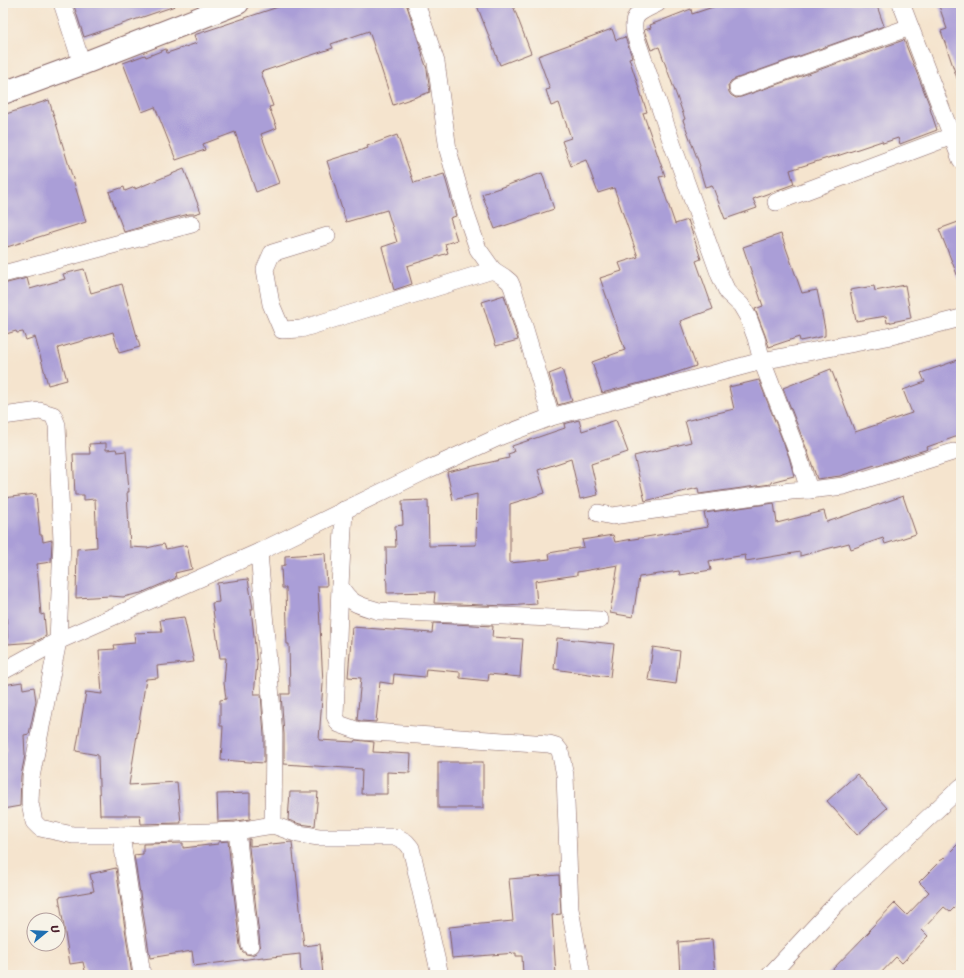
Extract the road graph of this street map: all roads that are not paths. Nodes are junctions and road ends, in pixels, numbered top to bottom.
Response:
1 (62, 3) edge
2 (238, 3) edge
3 (416, 3) edge
4 (658, 3) edge
5 (901, 3) edge
6 (910, 27) junction
7 (82, 64) junction
8 (738, 88) dead end
9 (3, 93) edge
10 (952, 136) junction
11 (961, 160) edge
12 (776, 202) dead end
13 (192, 224) dead end
14 (327, 236) dead end
15 (493, 270) junction
16 (3, 274) edge
17 (961, 318) edge
18 (762, 361) junction
19 (3, 416) edge
20 (551, 417) junction
21 (953, 452) dead end
22 (809, 490) junction
23 (344, 510) junction
24 (598, 513) dead end
25 (259, 552) junction
26 (340, 586) junction
27 (600, 620) dead end
28 (58, 641) junction
29 (3, 671) edge
30 (961, 787) edge
31 (273, 825) junction
32 (237, 831) junction
33 (121, 835) junction
34 (250, 945) dead end
35 (142, 975) edge
36 (440, 975) edge
37 (582, 975) edge
38 (770, 975) edge

1 - 7 street
2 - 7 main road
3 - 15 street
4 - 18 street
5 - 6 street
6 - 8 street
6 - 10 street
7 - 9 main road
10 - 11 street
10 - 12 street
13 - 16 street
14 - 15 street
15 - 20 street
17 - 18 street
18 - 20 street
18 - 22 street
19 - 28 street
20 - 23 street
21 - 22 street
22 - 24 street
23 - 25 street
23 - 26 street
25 - 28 street
25 - 31 street
26 - 27 street
26 - 37 street
28 - 29 street
28 - 33 street
30 - 38 street
31 - 32 street
31 - 36 street
32 - 33 street
32 - 34 street
33 - 35 street

